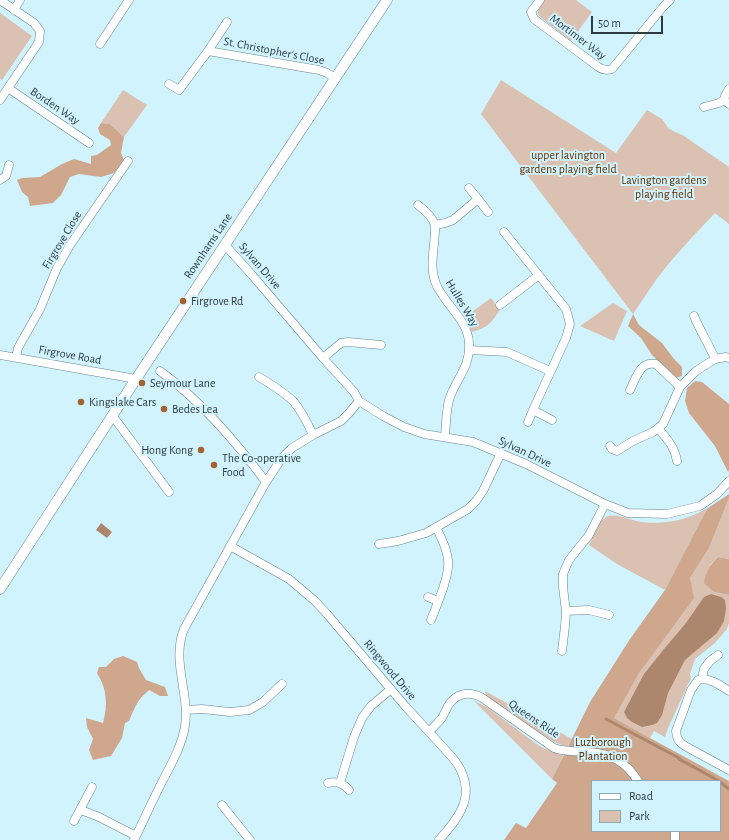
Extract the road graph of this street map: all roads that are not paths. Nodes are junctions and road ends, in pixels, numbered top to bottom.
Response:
1 (0, 0) edge
2 (20, 0) edge
3 (129, 0) edge
4 (387, 0) edge
5 (540, 0) edge
6 (656, 0) edge
7 (670, 0) edge
8 (663, 7) junction
9 (14, 10) junction
10 (227, 22) dead end
11 (100, 44) dead end
12 (208, 51) junction
13 (335, 78) junction
14 (169, 84) dead end
15 (8, 88) junction
16 (729, 88) edge
17 (0, 100) edge
18 (727, 102) edge
19 (704, 107) dead end
20 (89, 143) dead end
21 (128, 161) dead end
22 (9, 165) dead end
23 (0, 180) edge
24 (469, 188) dead end
25 (478, 199) junction
26 (418, 205) dead end
27 (488, 212) dead end
28 (435, 225) junction
29 (504, 232) dead end
30 (225, 245) junction
31 (539, 275) junction
32 (500, 305) dead end
33 (694, 316) dead end
34 (381, 345) dead end
35 (470, 350) junction
36 (0, 355) edge
37 (16, 357) junction
38 (323, 358) junction
39 (729, 358) edge
40 (715, 359) junction
41 (160, 370) dead end
42 (550, 371) junction
43 (258, 376) dead end
44 (136, 379) junction
45 (680, 387) junction
46 (630, 390) dead end
47 (359, 401) junction
48 (533, 410) junction
49 (112, 415) junction
50 (552, 420) dead end
51 (528, 422) dead end
52 (658, 428) junction
53 (313, 435) junction
54 (444, 437) junction
55 (610, 446) dead end
56 (501, 453) junction
57 (676, 461) dead end
58 (729, 481) edge
59 (266, 482) junction
60 (169, 492) dead end
61 (605, 504) junction
62 (436, 527) junction
63 (379, 544) dead end
64 (230, 546) junction
65 (0, 589) edge
66 (428, 597) dead end
67 (438, 601) junction
68 (566, 611) junction
69 (609, 615) dead end
70 (431, 620) dead end
71 (562, 651) dead end
72 (718, 655) dead end
73 (702, 679) junction
74 (282, 684) dead end
75 (390, 690) junction
76 (729, 691) edge
77 (186, 710) junction
78 (428, 732) junction
79 (729, 770) edge
80 (637, 780) edge
81 (328, 783) dead end
82 (340, 783) junction
83 (92, 787) dead end
84 (349, 790) dead end
85 (222, 805) dead end
86 (80, 810) junction
87 (74, 821) dead end
88 (135, 838) edge
89 (250, 840) edge
90 (439, 840) edge

1 - 9 street
2 - 9 street
3 - 11 street
4 - 13 street, Rownhams Lane
5 - 8 street, Mortimer Way
6 - 8 street
7 - 8 street, Mortimer Way
9 - 15 street
10 - 12 street, St. Christopher's Close
12 - 13 street, St. Christopher's Close
12 - 14 street, St. Christopher's Close
13 - 30 street, Rownhams Lane
15 - 17 street
15 - 20 street, Borden Way
16 - 18 street
18 - 19 street
21 - 37 street, Firgrove Close
22 - 23 street
24 - 25 street
25 - 27 street
25 - 28 street
26 - 28 street
28 - 35 street, Hulles Way
29 - 31 street
30 - 38 street, Sylvan Drive
30 - 44 street, Rownhams Lane
31 - 32 street
31 - 42 street
33 - 40 street
34 - 38 street
35 - 42 street
35 - 54 street, Hulles Way
36 - 37 street, Firgrove Road
37 - 44 street, Firgrove Road
38 - 47 street, Sylvan Drive
39 - 40 street
40 - 45 street
41 - 59 street
42 - 48 street
43 - 53 street
44 - 49 street, Rownhams Lane
45 - 46 street
45 - 52 street
47 - 53 street
47 - 54 street, Sylvan Drive
48 - 50 street
48 - 51 street
49 - 60 street
49 - 65 street, Rownhams Lane
52 - 55 street
52 - 57 street
53 - 59 street
54 - 56 street, Sylvan Drive
56 - 61 street, Sylvan Drive
56 - 62 street
58 - 61 street, Sylvan Drive
59 - 64 street
61 - 68 street
62 - 63 street
62 - 67 street
64 - 75 street, Ringwood Drive
64 - 77 street
66 - 67 street
67 - 70 street
68 - 69 street
68 - 71 street
72 - 73 street
73 - 76 street
73 - 79 street
74 - 77 street
75 - 78 street, Ringwood Drive
75 - 82 street
77 - 88 street
78 - 80 street, Queens Ride
78 - 90 street, Ringwood Drive
81 - 82 street
82 - 84 street
83 - 86 street
85 - 89 street
86 - 87 street
86 - 88 street

